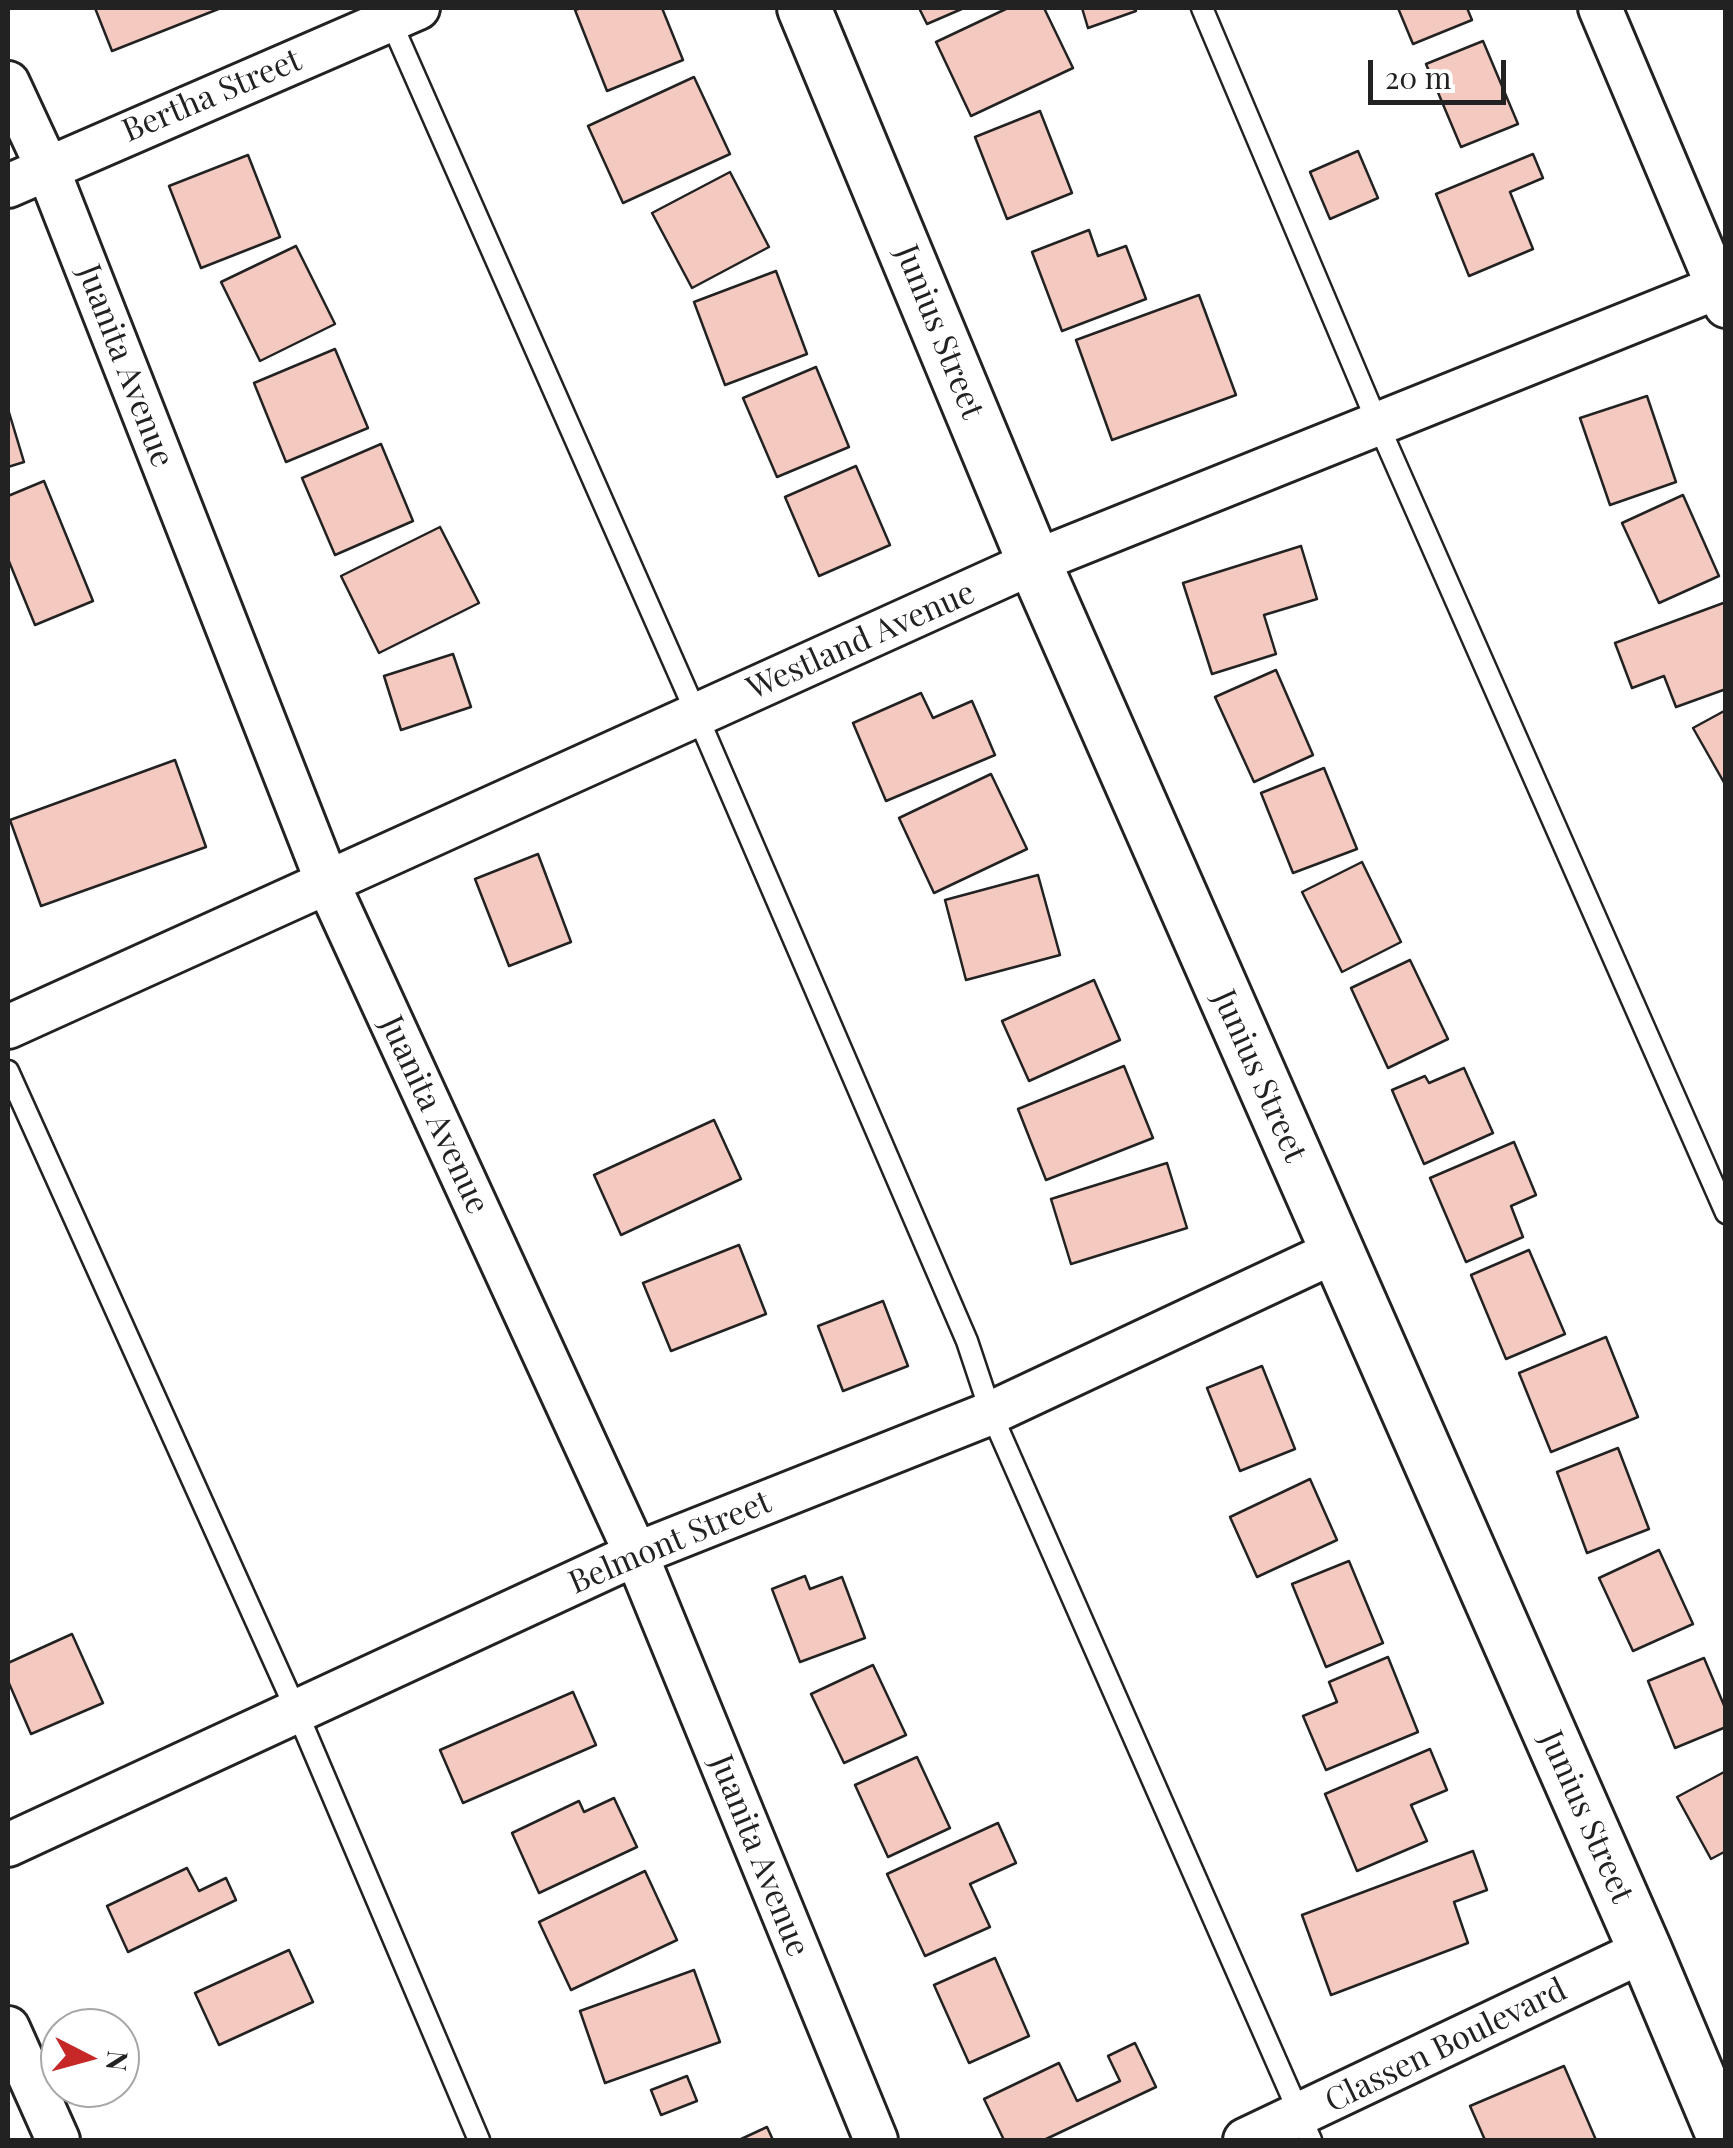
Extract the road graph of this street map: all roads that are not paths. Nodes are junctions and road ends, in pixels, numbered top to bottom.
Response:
1 (804, 8) edge
2 (1202, 8) edge
3 (1600, 8) edge
4 (397, 12) edge
5 (8, 83) edge
6 (47, 167) junction
7 (8, 186) edge
8 (1723, 292) edge
9 (1378, 424) junction
10 (1034, 562) junction
11 (697, 716) junction
12 (328, 884) junction
13 (8, 1026) edge
14 (8, 1071) edge
15 (1726, 1212) edge
16 (1336, 1251) junction
17 (992, 1413) junction
18 (636, 1554) junction
19 (297, 1712) junction
20 (8, 1846) edge
21 (1645, 1950) junction
22 (8, 2028) edge
23 (1306, 2128) edge
24 (58, 2140) edge
25 (479, 2140) edge
26 (876, 2140) edge
27 (1245, 2140) edge
28 (1725, 2140) edge

1 - 10 street, Junius Street
2 - 9 lane
3 - 8 street
4 - 6 street, Bertha Street
4 - 11 lane
5 - 6 street, Juanita Avenue
6 - 7 street, Bertha Street
6 - 12 street, Juanita Avenue
8 - 9 street, Westland Avenue
9 - 10 street, Westland Avenue
9 - 15 lane
10 - 11 street, Westland Avenue
10 - 16 street, Junius Street
11 - 12 street, Westland Avenue
11 - 17 lane
12 - 13 street, Westland Avenue
12 - 18 street, Juanita Avenue
14 - 19 lane
16 - 17 street, Belmont Street
16 - 21 street, Junius Street
17 - 18 street, Belmont Street
17 - 23 lane
18 - 19 street, Belmont Street
18 - 26 street, Juanita Avenue
19 - 20 street, Belmont Street
19 - 25 lane
21 - 23 street, Classen Boulevard
21 - 28 street, Junius Street
22 - 24 street
23 - 27 street, Classen Boulevard

